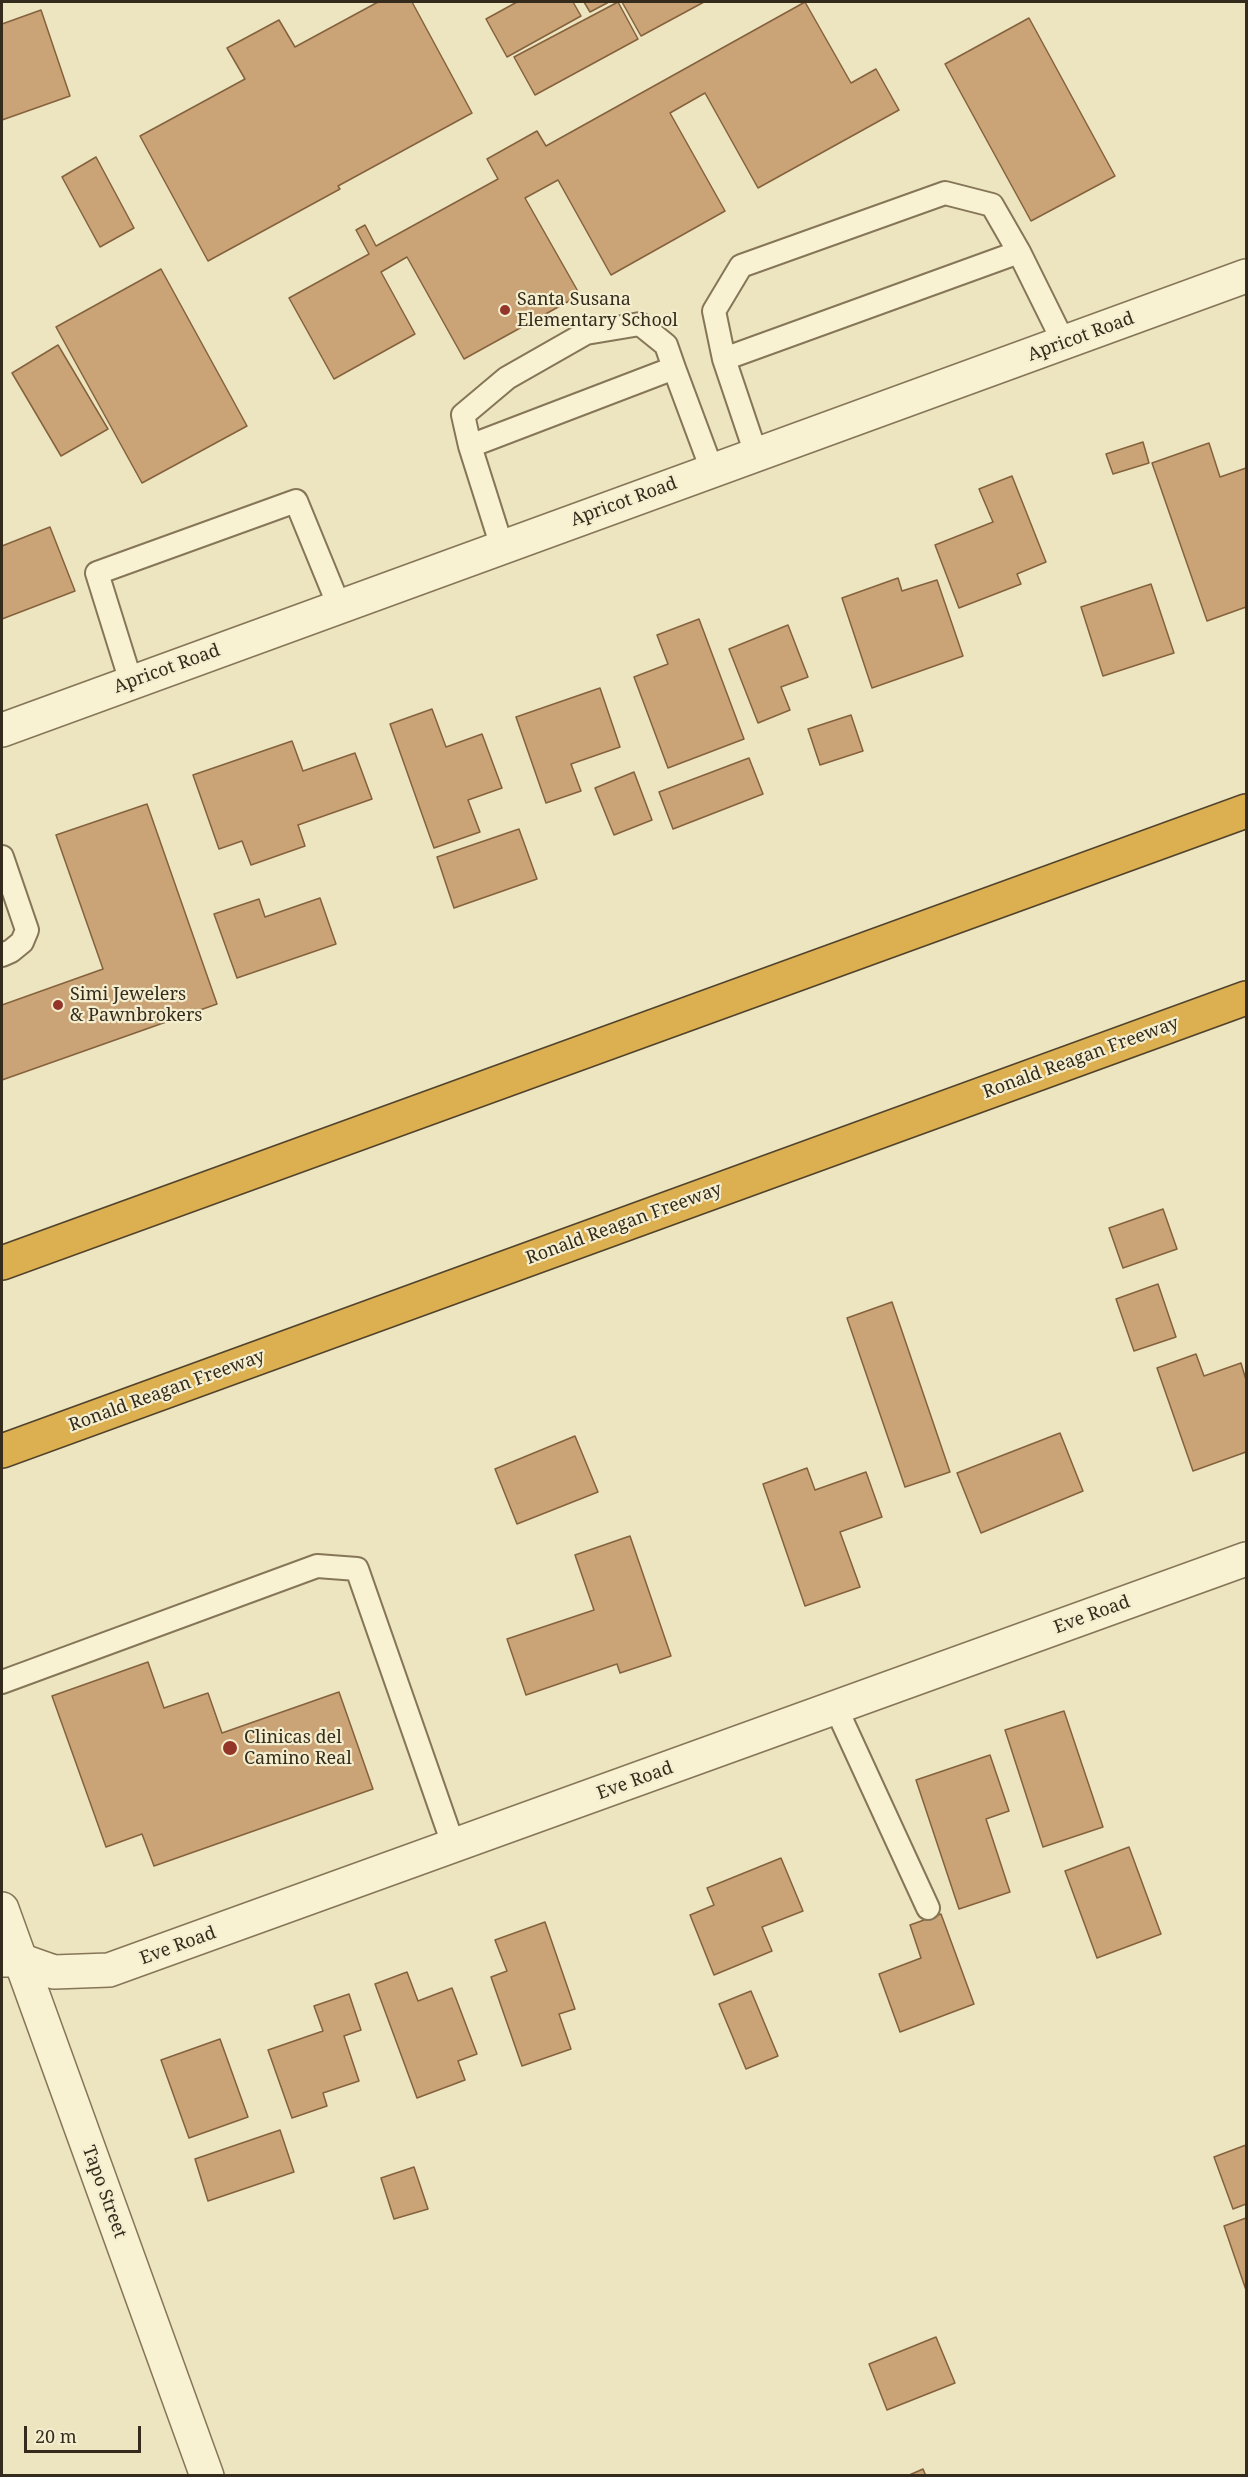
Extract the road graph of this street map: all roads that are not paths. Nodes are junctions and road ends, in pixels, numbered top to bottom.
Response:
1 (1020, 252) junction
2 (1246, 276) edge
3 (1064, 343) junction
4 (724, 359) junction
5 (674, 368) junction
6 (470, 446) junction
7 (756, 454) junction
8 (711, 470) junction
9 (502, 546) junction
10 (339, 606) junction
11 (131, 682) junction
12 (2, 730) edge
13 (1246, 811) edge
14 (2, 861) edge
15 (2, 955) edge
16 (1246, 998) edge
17 (2, 1263) edge
18 (11, 1448) edge
19 (1246, 1559) edge
20 (2, 1682) edge
21 (836, 1708) junction
22 (454, 1847) junction
23 (928, 1908) dead end
24 (2, 1909) edge
25 (11, 1960) edge
26 (207, 2475) edge

1 - 3 lane
1 - 4 lane
1 - 4 lane
2 - 3 street, Apricot Road
3 - 7 street, Apricot Road
4 - 7 lane
5 - 6 lane
5 - 6 lane
5 - 8 lane
6 - 9 lane
7 - 8 street, Apricot Road
8 - 9 street, Apricot Road
9 - 10 street, Apricot Road
10 - 11 street, Apricot Road
10 - 11 lane
11 - 12 street, Apricot Road
13 - 17 highway
14 - 15 lane
16 - 18 highway, Ronald Reagan Freeway
19 - 21 street, Eve Road
20 - 22 lane
21 - 22 street, Eve Road
21 - 23 lane
22 - 25 street, Eve Road
24 - 25 street, Tapo Street
25 - 26 street, Tapo Street

